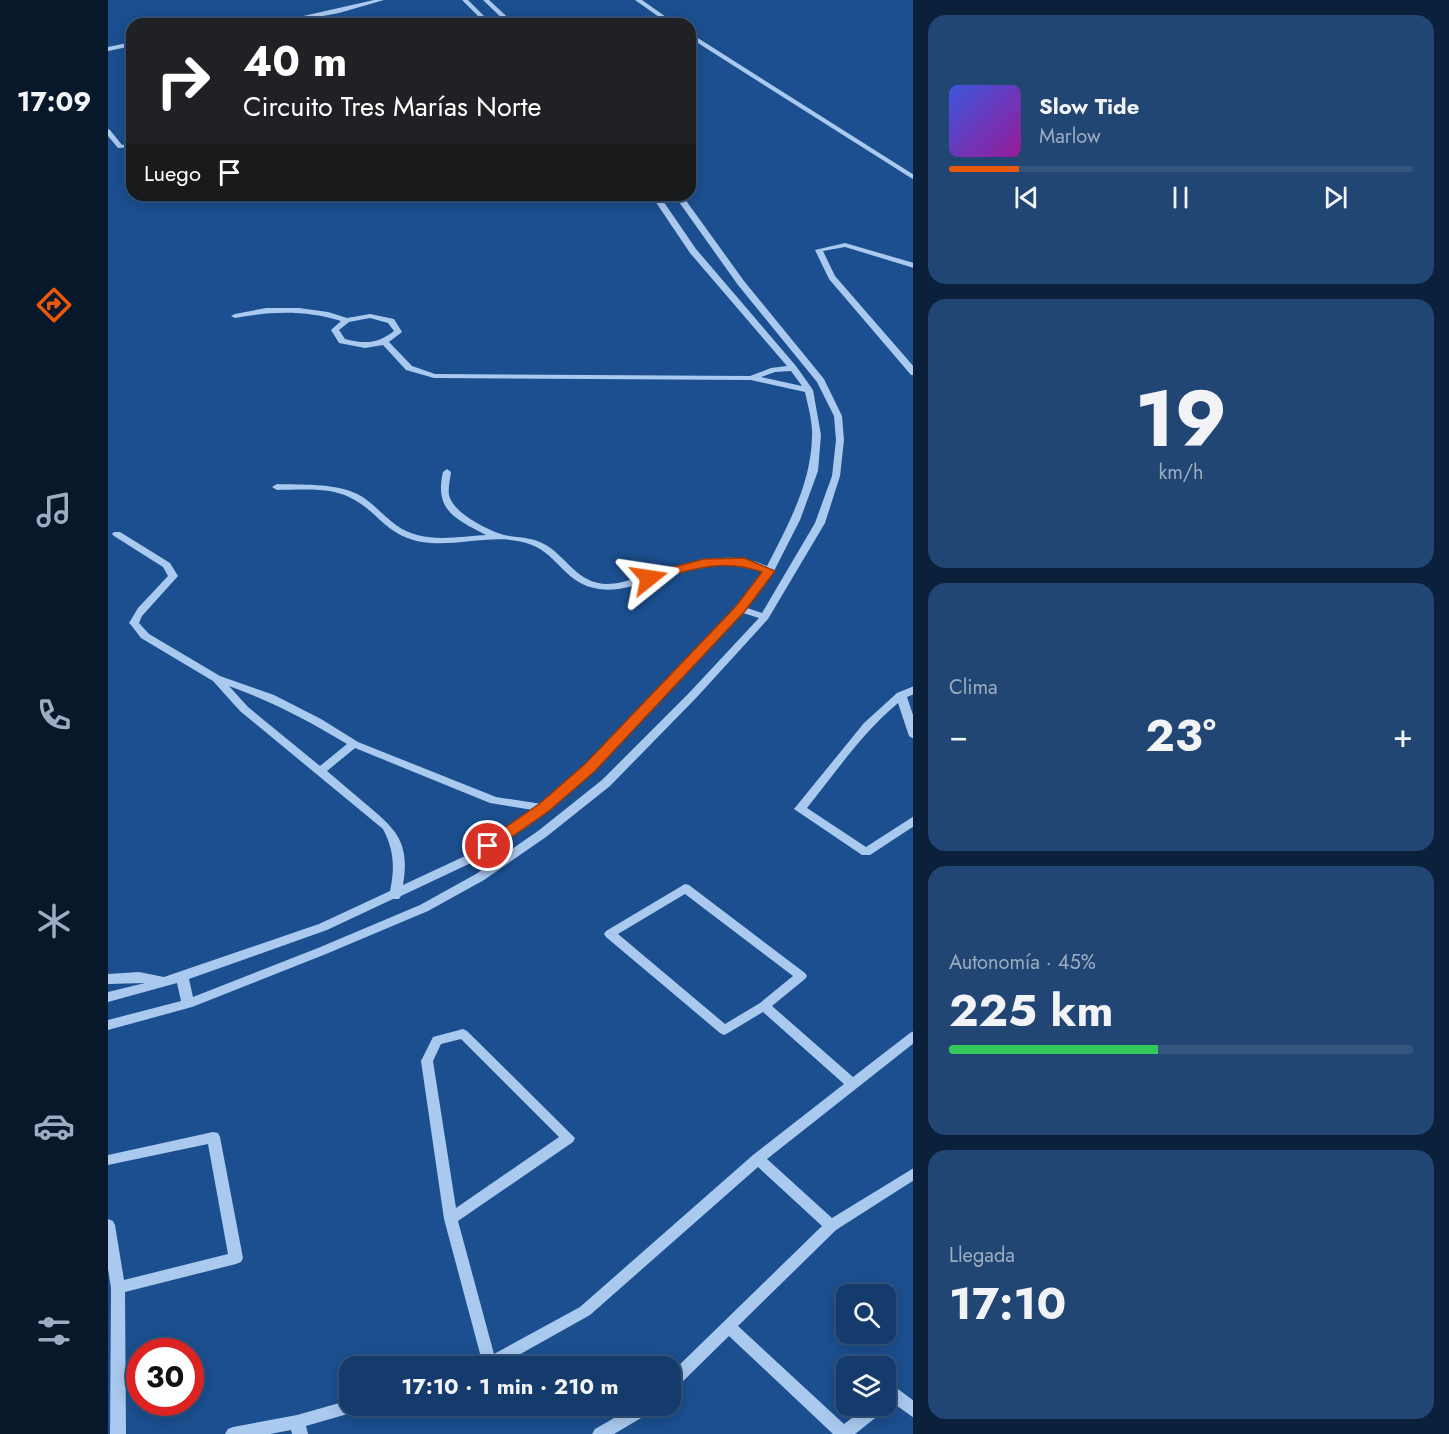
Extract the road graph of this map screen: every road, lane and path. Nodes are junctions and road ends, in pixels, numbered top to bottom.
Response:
1 (381, 0) edge
2 (465, 0) edge
3 (486, 0) edge
4 (638, 0) edge
5 (306, 18) edge
6 (483, 18) edge
7 (506, 18) edge
8 (664, 18) edge
9 (696, 39) edge
10 (126, 45) edge
11 (108, 49) edge
12 (108, 131) edge
13 (126, 141) edge
14 (117, 142) junction
15 (126, 146) edge
16 (913, 177) edge
17 (659, 201) edge
18 (682, 201) edge
19 (913, 266) edge
20 (235, 316) dead end
21 (346, 320) junction
22 (386, 343) junction
23 (793, 368) junction
24 (913, 372) edge
25 (751, 378) junction
26 (809, 390) junction
27 (447, 472) dead end
28 (277, 487) dead end
29 (117, 534) dead end
30 (497, 536) junction
31 (769, 571) junction
32 (741, 609) junction
33 (765, 617) junction
34 (216, 678) junction
35 (913, 690) edge
36 (901, 695) junction
37 (913, 733) edge
38 (354, 744) junction
39 (320, 771) junction
40 (544, 808) junction
41 (913, 821) edge
42 (394, 896) junction
43 (182, 977) junction
44 (108, 979) edge
45 (165, 982) junction
46 (108, 997) edge
47 (188, 1004) junction
48 (764, 1006) junction
49 (108, 1025) edge
50 (913, 1037) edge
51 (853, 1085) junction
52 (758, 1159) junction
53 (108, 1160) edge
54 (913, 1174) edge
55 (451, 1219) junction
56 (108, 1225) edge
57 (831, 1226) junction
58 (118, 1288) junction
59 (729, 1328) junction
60 (485, 1356) edge
61 (506, 1356) edge
62 (681, 1374) edge
63 (896, 1396) edge
64 (913, 1410) edge
65 (339, 1412) edge
66 (631, 1416) edge
67 (866, 1416) edge
68 (298, 1428) edge
69 (118, 1434) edge
70 (233, 1434) edge
71 (600, 1434) edge
72 (844, 1434) edge

1 - 5 street
2 - 6 street
3 - 7 street
4 - 8 street
9 - 16 street
10 - 11 street
12 - 14 street
13 - 14 street
14 - 15 street
17 - 23 street
18 - 33 street
19 - 24 street
20 - 21 street
21 - 22 street
21 - 22 street
22 - 25 street
23 - 25 street
23 - 26 street
25 - 26 street
26 - 31 street
27 - 30 street
28 - 30 street
29 - 34 street
30 - 31 street
31 - 32 street
32 - 33 street
32 - 40 street
33 - 47 street
34 - 38 street
34 - 39 street
35 - 36 street
36 - 37 street
36 - 41 street
38 - 39 street
38 - 40 street
39 - 42 street
40 - 42 street
42 - 43 street
43 - 45 street
43 - 47 street
44 - 45 street
45 - 46 street
47 - 49 street
48 - 48 street
48 - 51 street
50 - 51 street
51 - 52 street
52 - 57 street
52 - 61 street
53 - 58 street
54 - 57 street
55 - 55 street
55 - 60 street
56 - 58 street
57 - 59 street
58 - 69 street
59 - 62 street
59 - 72 street
63 - 64 street
65 - 68 street
66 - 71 street
67 - 72 street
68 - 70 street

